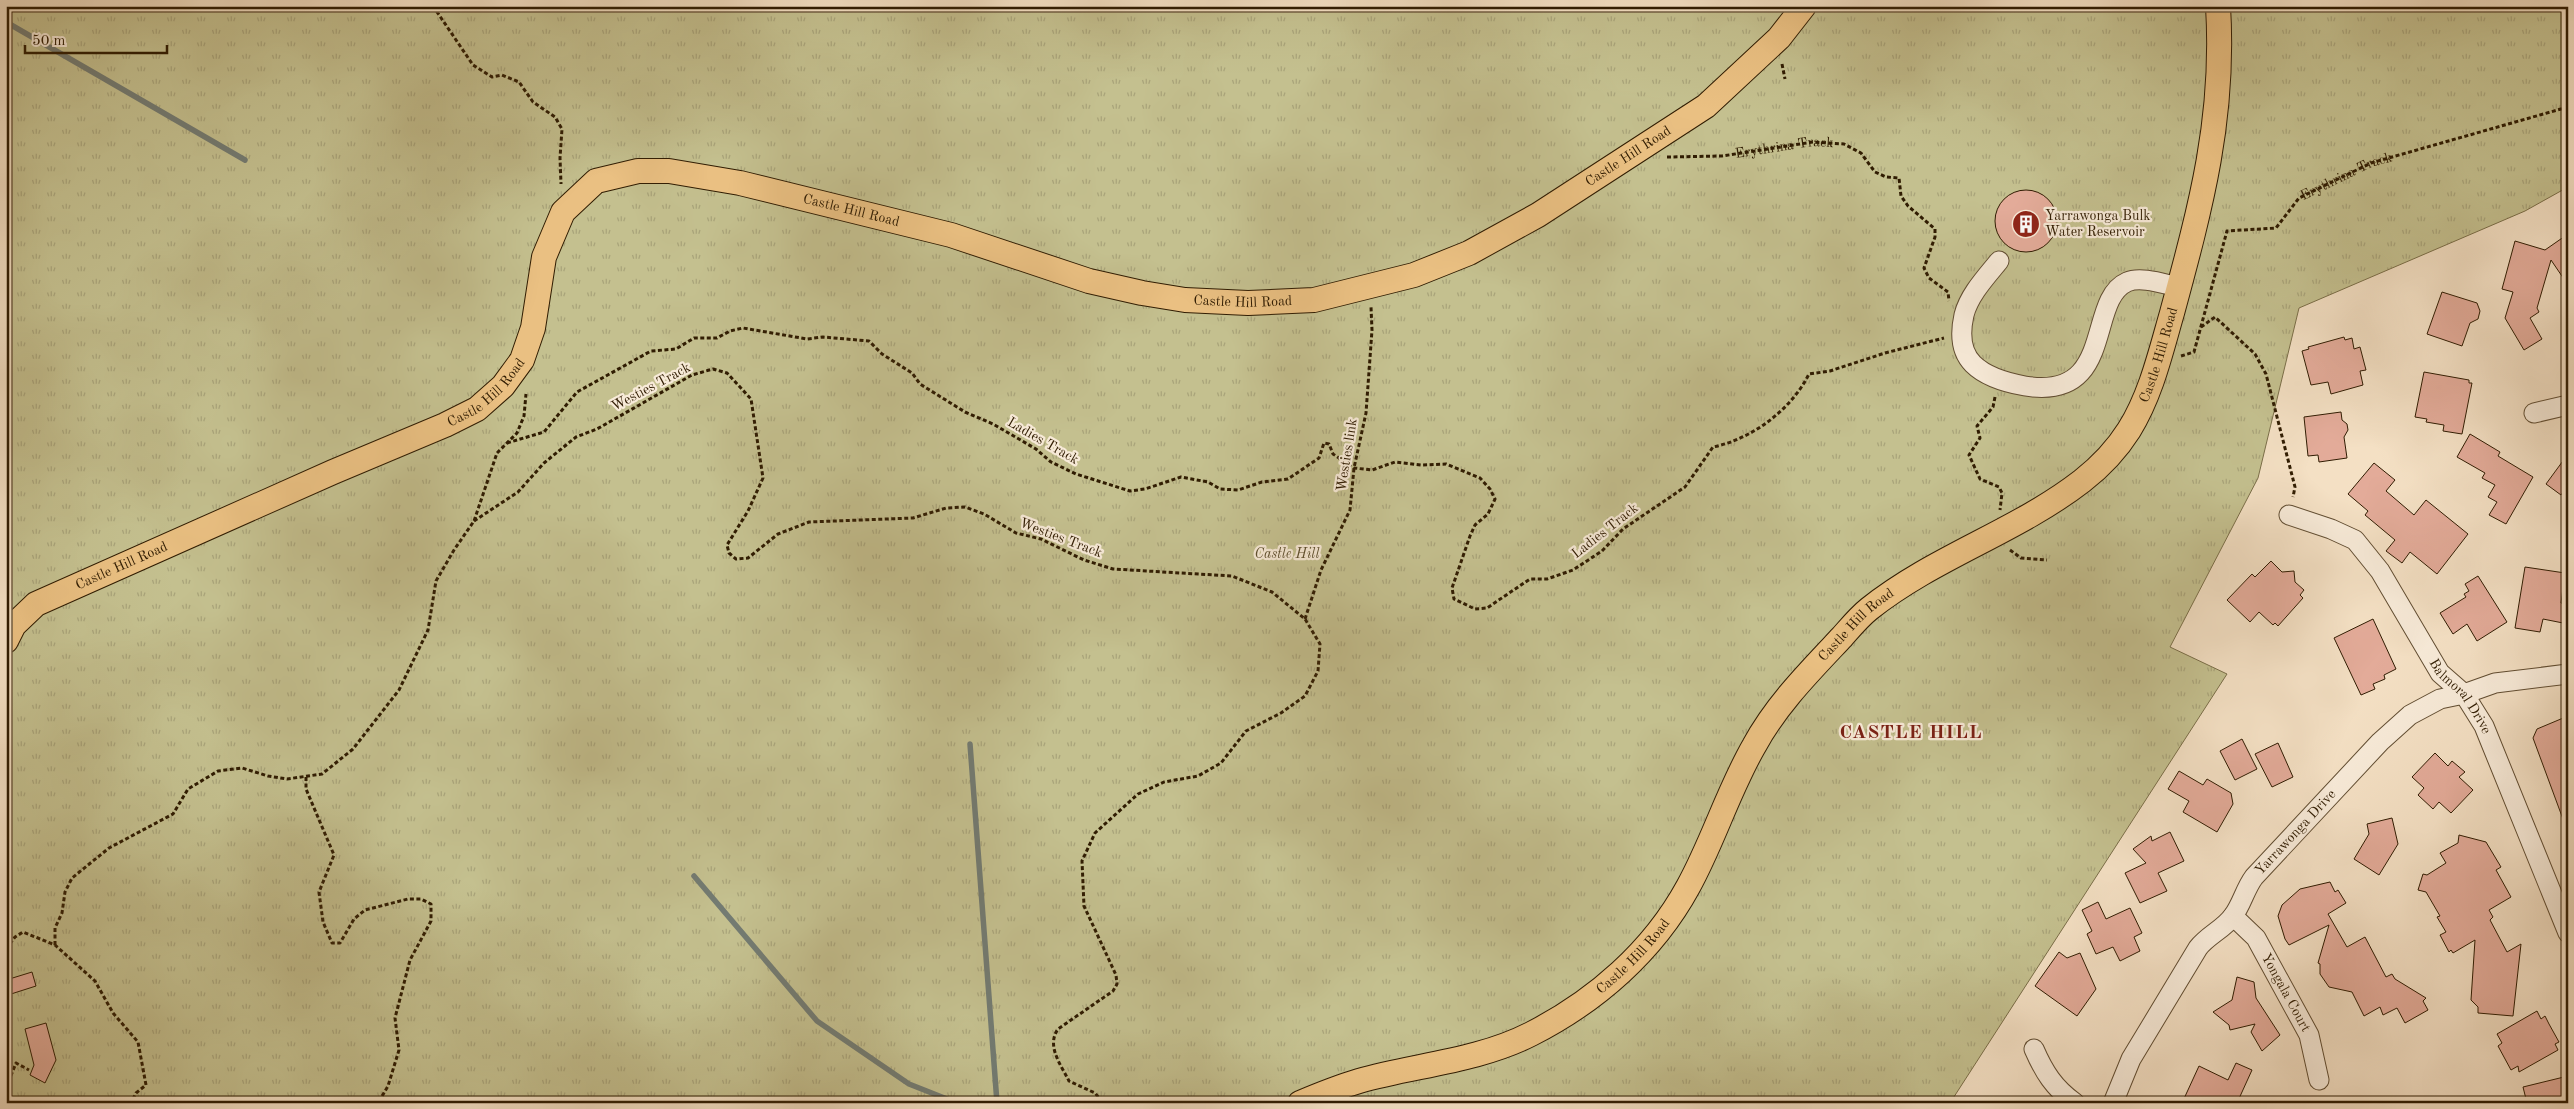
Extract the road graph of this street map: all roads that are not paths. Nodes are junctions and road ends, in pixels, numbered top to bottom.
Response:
1 (1804, 6) edge
2 (2218, 6) edge
3 (1998, 261) dead end
4 (2179, 287) junction
5 (2568, 405) edge
6 (2534, 413) dead end
7 (2288, 515) road end
8 (6, 640) edge
9 (2568, 674) edge
10 (2464, 694) junction
11 (2233, 916) junction
12 (2568, 933) edge
13 (2034, 1048) dead end
14 (2319, 1080) dead end
15 (1300, 1103) edge
16 (2075, 1103) edge
17 (2113, 1103) edge

1 - 8 main road, Castle Hill Road
2 - 4 main road, Castle Hill Road
3 - 4 street
4 - 15 main road, Castle Hill Road
5 - 6 street
7 - 10 street, Balmoral Drive
9 - 10 street, Yarrawonga Drive
10 - 11 street, Yarrawonga Drive
10 - 12 street, Balmoral Drive
11 - 14 street, Yongala Court
11 - 17 street, Yarrawonga Drive
13 - 16 street

